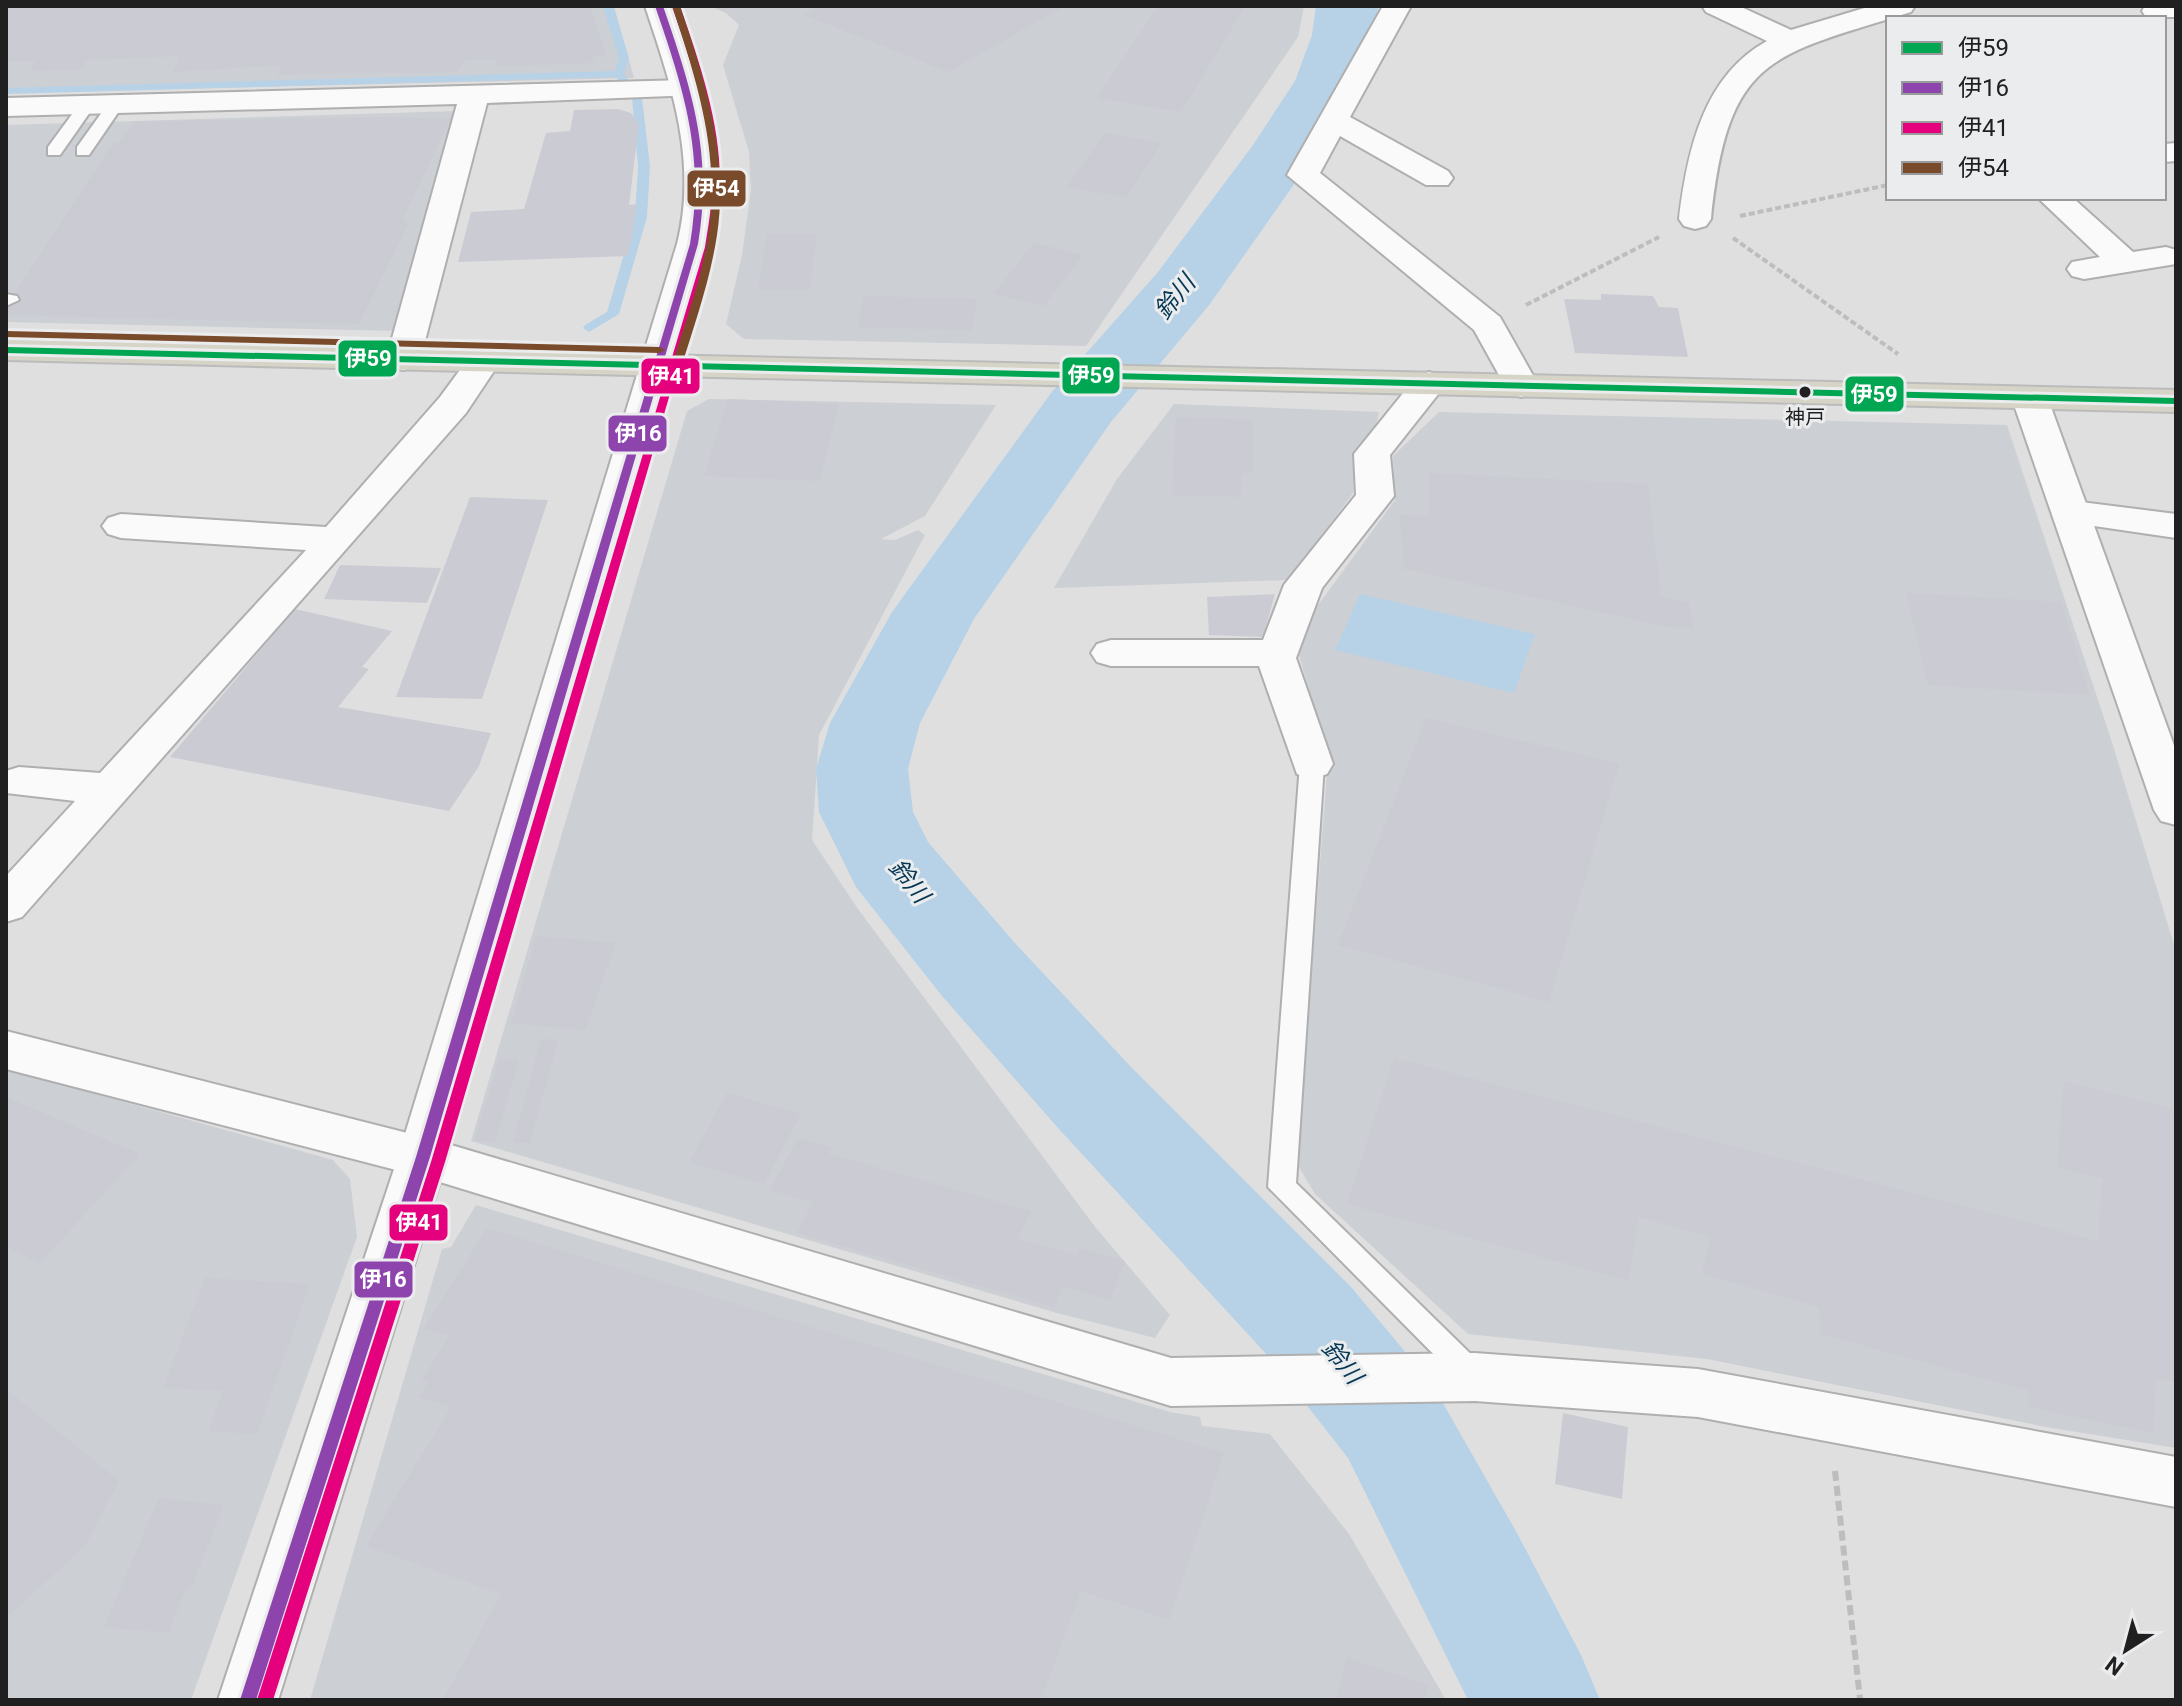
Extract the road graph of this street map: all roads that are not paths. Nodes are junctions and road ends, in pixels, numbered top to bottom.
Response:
1 (659, 6) edge
2 (1397, 6) edge
3 (1716, 6) edge
4 (1904, 11) edge
5 (1792, 41) junction
6 (686, 89) junction
7 (474, 95) junction
8 (102, 105) junction
9 (6, 107) edge
10 (1333, 120) junction
11 (54, 151) dead end
12 (83, 151) dead end
13 (1437, 178) dead end
14 (2056, 200) edge
15 (1704, 220) road end
16 (2166, 257) dead end
17 (2125, 262) junction
18 (2084, 269) dead end
19 (6, 350) edge
20 (403, 360) junction
21 (483, 362) junction
22 (660, 366) junction
23 (1429, 383) junction
24 (1521, 386) junction
25 (2030, 399) junction
26 (2176, 401) edge
27 (2073, 513) junction
28 (121, 526) dead end
29 (2176, 526) edge
30 (336, 540) junction
31 (1111, 653) dead end
32 (1278, 653) junction
33 (1312, 764) joint
34 (19, 782) dead end
35 (111, 789) junction
36 (2176, 810) edge
37 (6, 905) edge
38 (6, 1050) edge
39 (423, 1157) junction
40 (1456, 1377) junction
41 (2176, 1482) edge
42 (248, 1700) edge

1 - 6 street
2 - 10 street
3 - 5 street
4 - 5 street
5 - 15 street
6 - 7 street
6 - 22 street
7 - 8 street
7 - 20 street
8 - 9 street
8 - 11 lane
8 - 12 lane
10 - 13 street
10 - 24 street
14 - 17 street
16 - 17 street
17 - 18 street
19 - 20 highway
20 - 21 highway
21 - 22 highway
21 - 30 street
22 - 23 highway
22 - 39 street
23 - 24 highway
23 - 32 street
24 - 25 highway
25 - 26 highway
25 - 27 street
27 - 29 street
27 - 36 street
28 - 30 street
30 - 35 street
31 - 32 street
32 - 33 street
33 - 40 lane
34 - 35 street
35 - 37 street
38 - 39 street
39 - 40 street
39 - 42 street
40 - 41 street

